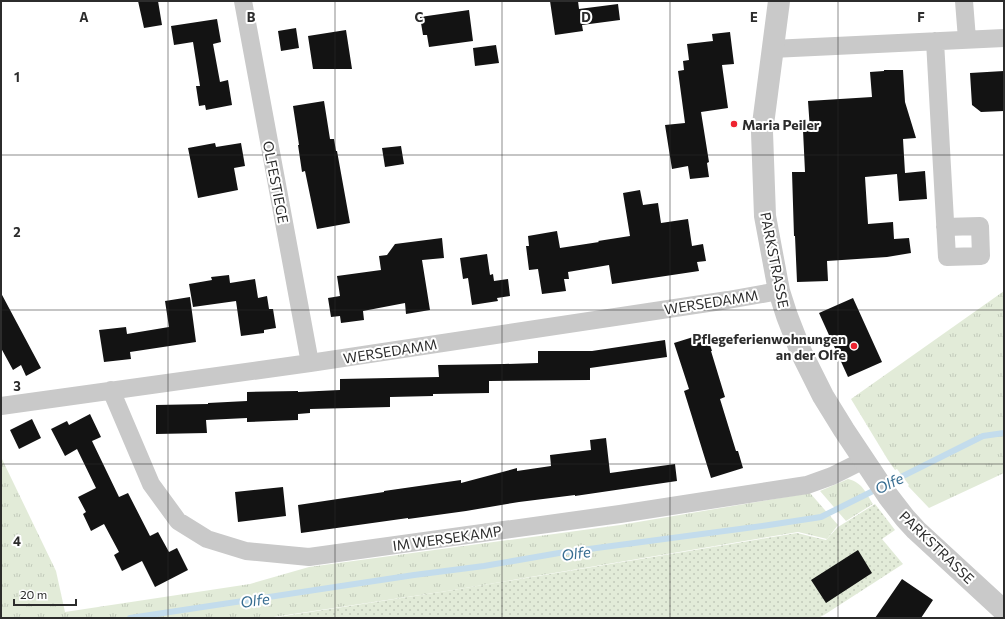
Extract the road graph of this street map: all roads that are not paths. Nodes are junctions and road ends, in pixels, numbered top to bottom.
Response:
1 (243, 1) edge
2 (779, 1) edge
3 (964, 1) edge
4 (1004, 38) edge
5 (967, 39) junction
6 (935, 41) junction
7 (772, 49) junction
8 (945, 227) dead end
9 (779, 291) junction
10 (310, 363) junction
11 (110, 390) junction
12 (1, 406) edge
13 (864, 460) junction
14 (1004, 611) edge
15 (1004, 615) edge
16 (999, 618) edge

1 - 10 street, OLFESTIEGE
2 - 7 street, PARKSTRASSE
3 - 5 street
4 - 5 street
5 - 6 street
6 - 7 street
6 - 8 street
7 - 9 street, PARKSTRASSE
9 - 10 street, WERSEDAMM
9 - 13 street, PARKSTRASSE
10 - 11 street, WERSEDAMM
11 - 12 street, WERSEDAMM
11 - 13 street, IM WERSEKAMP
13 - 14 street, PARKSTRASSE
15 - 16 street

